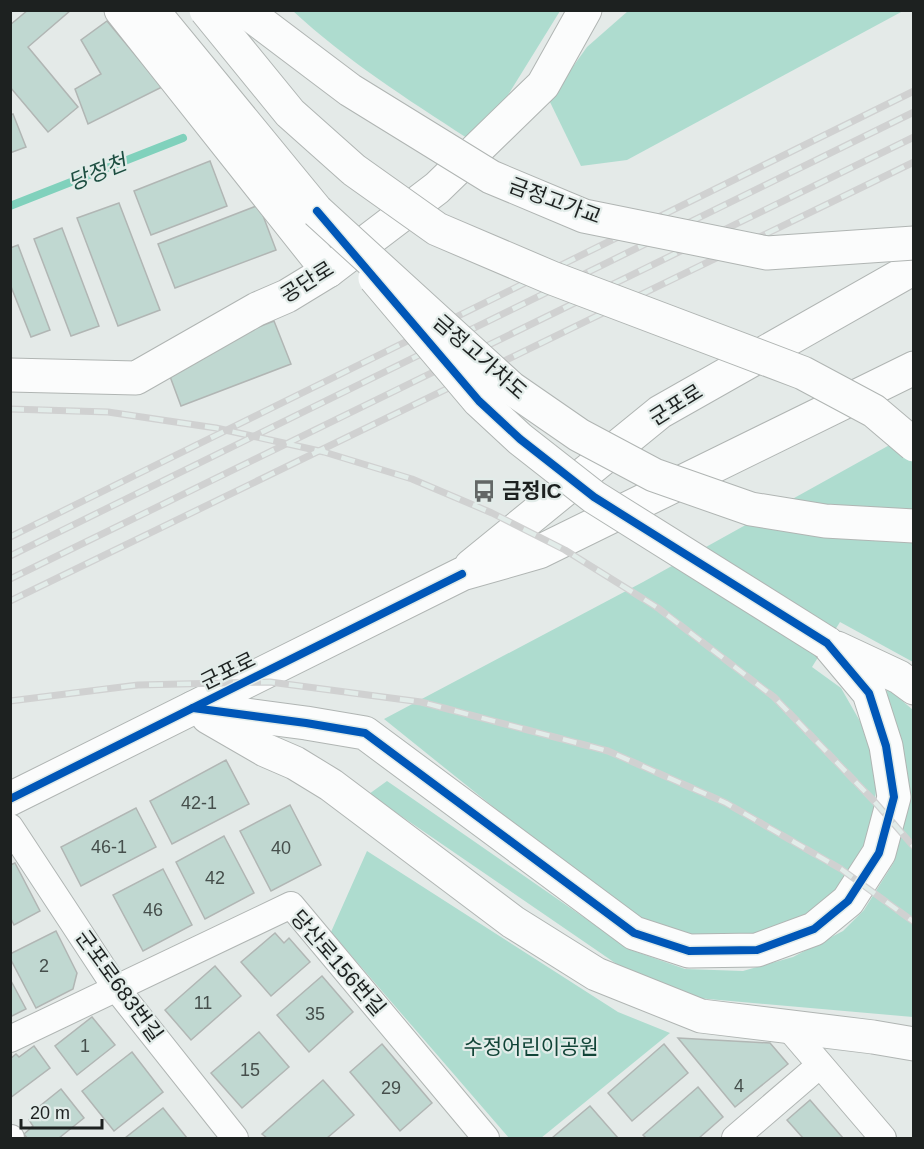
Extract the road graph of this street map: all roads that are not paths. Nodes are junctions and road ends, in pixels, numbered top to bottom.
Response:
1 (121, 10) edge
2 (152, 10) edge
3 (206, 10) edge
4 (244, 10) edge
5 (585, 10) edge
6 (317, 211) junction
7 (914, 243) edge
8 (914, 268) edge
9 (328, 271) junction
10 (914, 368) edge
11 (10, 375) edge
12 (914, 445) edge
13 (914, 526) edge
14 (462, 574) junction
15 (827, 643) junction
16 (914, 688) edge
17 (193, 708) junction
18 (10, 799) edge
19 (10, 827) edge
20 (116, 988) junction
21 (788, 1027) junction
22 (10, 1039) edge
23 (914, 1044) edge
24 (820, 1065) junction
25 (235, 1138) edge
26 (486, 1138) edge
27 (735, 1138) edge
28 (883, 1138) edge

1 - 9 street
2 - 6 street, 금정고가차도
3 - 12 street, bridge
4 - 7 street, 금정고가교, bridge
5 - 9 street, 공단로
6 - 13 street, 금정고가차도, bridge
6 - 15 street, bridge
8 - 14 street, 군포로
9 - 11 street, 공단로
10 - 14 street, 군포로
14 - 17 street, 군포로
15 - 16 street
15 - 17 street
17 - 18 street, 군포로
17 - 21 street
19 - 20 street, 군포로683번길
20 - 22 street
20 - 25 street, 군포로683번길
20 - 26 street, 당산로156번길
21 - 23 street
21 - 24 street
24 - 27 street
24 - 28 street

